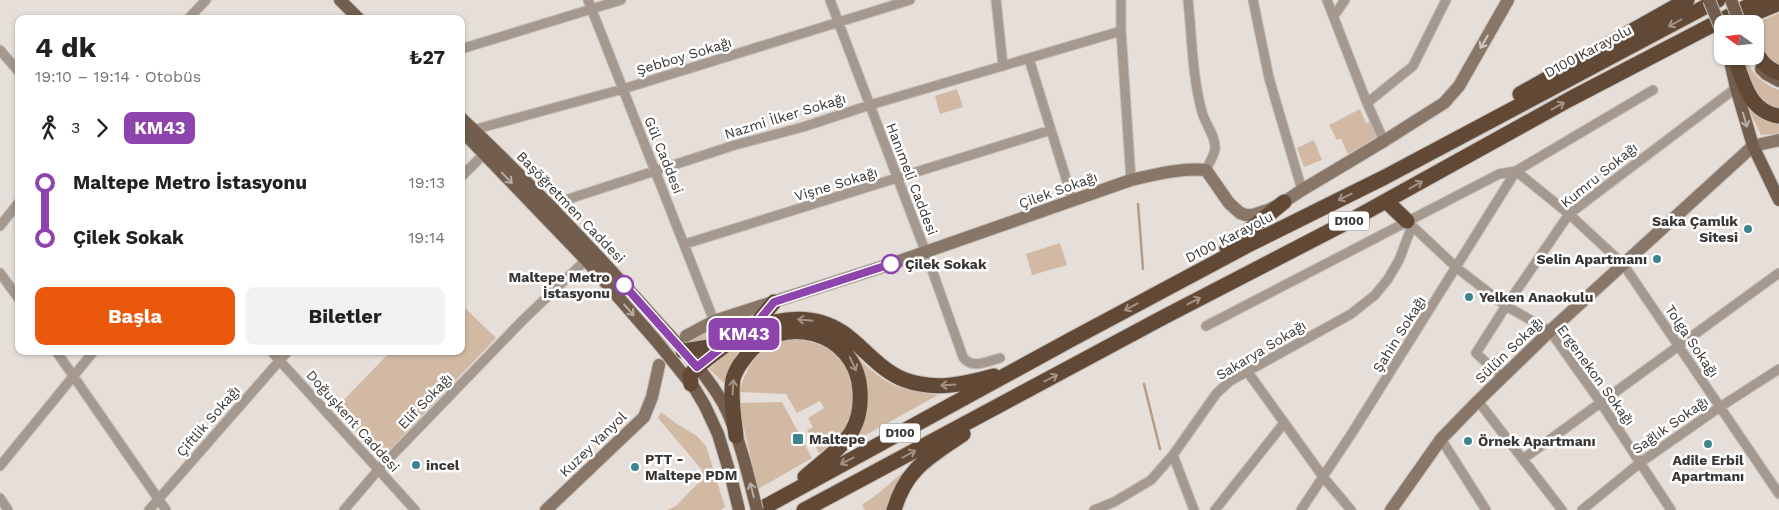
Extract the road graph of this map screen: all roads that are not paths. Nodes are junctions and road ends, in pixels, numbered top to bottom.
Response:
1 (206, 0) edge
2 (330, 0) edge
3 (340, 0) edge
4 (621, 0) edge
5 (830, 0) edge
6 (910, 0) edge
7 (996, 0) edge
8 (1121, 0) edge
9 (1188, 0) edge
10 (1253, 0) edge
11 (1327, 0) edge
12 (1344, 0) edge
13 (1446, 0) edge
14 (1508, 0) edge
15 (1687, 0) edge
16 (1709, 0) edge
17 (1718, 0) edge
18 (1731, 0) edge
19 (1760, 0) edge
20 (1779, 3) edge
21 (590, 4) edge
22 (192, 15) edge
23 (345, 15) edge
24 (355, 15) edge
25 (1715, 15) edge
26 (1737, 15) edge
27 (1752, 15) edge
28 (1334, 16) junction
29 (839, 22) junction
30 (1714, 29) edge
31 (1121, 31) junction
32 (1689, 38) junction
33 (465, 48) edge
34 (0, 50) edge
35 (1029, 59) junction
36 (1731, 65) edge
37 (1737, 65) edge
38 (1759, 65) edge
39 (1764, 65) edge
40 (1003, 66) junction
41 (15, 67) edge
42 (1779, 73) edge
43 (1779, 81) edge
44 (1736, 88) junction
45 (623, 89) junction
46 (1653, 90) dead end
47 (1367, 103) junction
48 (870, 105) junction
49 (1779, 116) edge
50 (465, 127) edge
51 (465, 128) edge
52 (1051, 130) junction
53 (1779, 140) edge
54 (1384, 141) junction
55 (1753, 146) junction
56 (1438, 148) junction
57 (488, 150) junction
58 (1206, 170) junction
59 (656, 171) junction
60 (1516, 172) junction
61 (465, 173) edge
62 (897, 179) junction
63 (1131, 180) junction
64 (1302, 190) junction
65 (1779, 200) edge
66 (1073, 201) junction
67 (1386, 201) junction
68 (1284, 202) junction
69 (550, 204) junction
70 (15, 207) edge
71 (1569, 214) junction
72 (1409, 223) junction
73 (0, 226) edge
74 (685, 244) junction
75 (926, 253) junction
76 (591, 256) junction
77 (1623, 264) junction
78 (1457, 268) junction
79 (0, 273) edge
80 (1779, 273) edge
81 (1190, 276) junction
82 (15, 294) edge
83 (774, 302) junction
84 (1506, 306) junction
85 (714, 321) junction
86 (1206, 326) dead end
87 (751, 330) junction
88 (1550, 332) junction
89 (684, 344) junction
90 (726, 344) junction
91 (1680, 347) junction
92 (59, 355) edge
93 (91, 355) edge
94 (275, 355) edge
95 (284, 355) edge
96 (1000, 358) dead end
97 (279, 360) junction
98 (659, 365) dead end
99 (697, 367) junction
100 (1779, 370) edge
101 (1247, 371) junction
102 (1013, 372) junction
103 (74, 376) junction
104 (1502, 377) junction
105 (690, 384) junction
106 (1008, 400) junction
107 (1478, 401) junction
108 (1601, 403) junction
109 (1720, 407) junction
110 (1284, 423) junction
111 (736, 436) junction
112 (1441, 439) junction
113 (1173, 456) junction
114 (1523, 459) junction
115 (1641, 462) junction
116 (0, 466) edge
117 (378, 469) junction
118 (1324, 478) junction
119 (786, 494) junction
120 (1779, 494) edge
121 (0, 498) edge
122 (158, 498) junction
123 (1114, 502) junction
124 (8, 510) edge
125 (149, 510) edge
126 (166, 510) edge
127 (344, 510) edge
128 (415, 510) edge
129 (546, 510) edge
130 (739, 510) edge
131 (758, 510) edge
132 (804, 510) edge
133 (894, 510) edge
134 (1094, 510) edge
135 (1122, 510) edge
136 (1194, 510) edge
137 (1214, 510) edge
138 (1301, 510) edge
139 (1351, 510) edge
140 (1391, 510) edge
141 (1486, 510) edge
142 (1562, 510) edge
143 (1582, 510) edge
144 (1671, 510) edge

1 - 22 street
2 - 23 main road
3 - 24 main road
4 - 21 street
5 - 29 street, Hanımeli Caddesi
6 - 29 street, Şebboy Sokağı
7 - 40 street
8 - 31 street
9 - 58 street
10 - 64 street
11 - 28 street
12 - 28 street
13 - 47 street
14 -> 54 main road
15 - 56 highway
16 - 25 main road, bridge
17 -> 56 highway, D100 Karayolu / D100
18 - 26 main road, bridge
19 - 32 highway, D100
20 - 27 highway
21 - 33 street
21 - 45 street, Gül Caddesi
28 - 47 street
29 - 45 street, Şebboy Sokağı
29 - 48 street, Hanımeli Caddesi
30 - 32 highway
31 - 35 street, Nazmi İlker Sokağı
31 - 63 street
67 -> 32 highway, D100
34 - 41 street
35 - 40 street, Nazmi İlker Sokağı
35 - 52 street
36 - 44 main road
37 - 49 highway
38 - 43 main road
39 - 42 highway
40 - 48 street, Nazmi İlker Sokağı
44 -> 55 main road
44 - 71 street, Kumru Sokağı
45 - 50 street, Şebboy Sokağı
45 - 59 street, Gül Caddesi
46 - 60 street
47 - 54 street
48 - 59 street, Nazmi İlker Sokağı
48 - 62 street, Hanımeli Caddesi
51 - 57 main road, Başöğretmen Caddesi
52 - 62 street, Vişne Sokağı
52 - 66 street
53 - 55 main road
54 - 64 main road
55 - 65 main road
55 - 77 main road, Sülün Sokağı
56 -> 81 highway, D100 Karayolu / D100
57 - 61 street
57 - 69 main road, Başöğretmen Caddesi
57 -> 76 main road, Başöğretmen Caddesi
58 - 63 main road, Çilek Sokağı
58 - 68 main road
59 - 69 street, Nazmi İlker Sokağı
59 - 74 street, Gül Caddesi
60 - 71 street
60 - 72 street
60 - 78 street, Şahin Sokağı
62 - 74 street, Vişne Sokağı
62 - 75 street, Hanımeli Caddesi
63 - 66 main road, Çilek Sokağı
64 - 68 main road
66 - 75 main road, Çilek Sokağı
67 - 72 highway
106 -> 67 highway, D100
68 - 81 highway
69 - 76 main road, Başöğretmen Caddesi
70 - 73 street
71 - 77 street, Tolga Sokağı
71 - 84 street, Kumru Sokağı
72 - 78 street, Ergenekon Sokağı
72 - 86 street
72 - 101 street, Sakarya Sokağı
74 - 85 street, Gül Caddesi
75 - 83 main road, Çilek Sokağı
75 - 96 street, Hanımeli Caddesi
76 - 89 main road, Başöğretmen Caddesi
76 -> 105 main road, Başöğretmen Caddesi
76 - 117 street, Elif Sokağı
77 - 88 main road, Sülün Sokağı
77 - 91 street, Tolga Sokağı
78 - 84 street, Ergenekon Sokağı
78 - 118 street, Şahin Sokağı
79 - 82 street
80 - 91 street
81 -> 102 highway, D100 Karayolu / D100
83 - 85 main road, Çilek Sokağı
83 - 87 highway
84 - 88 street, Ergenekon Sokağı
84 - 104 street, Kumru Sokağı
85 - 89 main road, Çilek Sokağı
87 - 90 highway
102 -> 87 highway
88 - 104 main road, Sülün Sokağı
88 - 108 street, Ergenekon Sokağı
89 - 90 highway
89 - 99 main road, Başöğretmen Caddesi
90 - 99 highway
91 - 108 street
91 - 109 street, Tolga Sokağı
92 - 103 street
93 - 103 street
94 - 97 street, Doğuşkent Caddesi
95 - 97 street, Çiftlik Sokağı
97 - 117 street, Doğuşkent Caddesi
97 - 122 street, Çiftlik Sokağı
98 - 129 main road, Kuzey Yanyol
99 - 105 highway
99 - 111 main road, Başöğretmen Caddesi
100 - 109 street, Sağlık Sokağı
101 - 110 street
101 - 113 street, Sakarya Sokağı
102 -> 119 highway, D100 Karayolu / D100
103 - 116 street
103 - 122 street
104 - 107 main road, Sülün Sokağı
105 - 130 main road, Başöğretmen Caddesi, bridge
132 -> 106 highway, D100
106 - 133 highway
107 - 112 main road, Sülün Sokağı
107 - 114 street
108 - 114 street
108 - 115 street, Ergenekon Sokağı
109 - 115 street, Sağlık Sokağı
109 - 120 street, Tolga Sokağı
110 - 118 street
110 - 137 street
111 -> 119 highway
131 -> 111 main road, Başöğretmen Caddesi, bridge
112 - 140 main road, Sülün Sokağı
112 - 141 street
113 - 123 street, Sakarya Sokağı
113 - 136 street
114 - 142 street
115 - 143 street, Sağlık Sokağı
115 - 144 street, Ergenekon Sokağı
117 - 127 street, Elif Sokağı
117 - 128 street, Doğuşkent Caddesi
118 - 138 street, Şahin Sokağı
118 - 139 street
119 - 131 highway, D100 Karayolu / D100
121 - 124 street
122 - 125 street, Çiftlik Sokağı
122 - 126 street
123 - 134 street, Sakarya Sokağı
123 - 135 street

